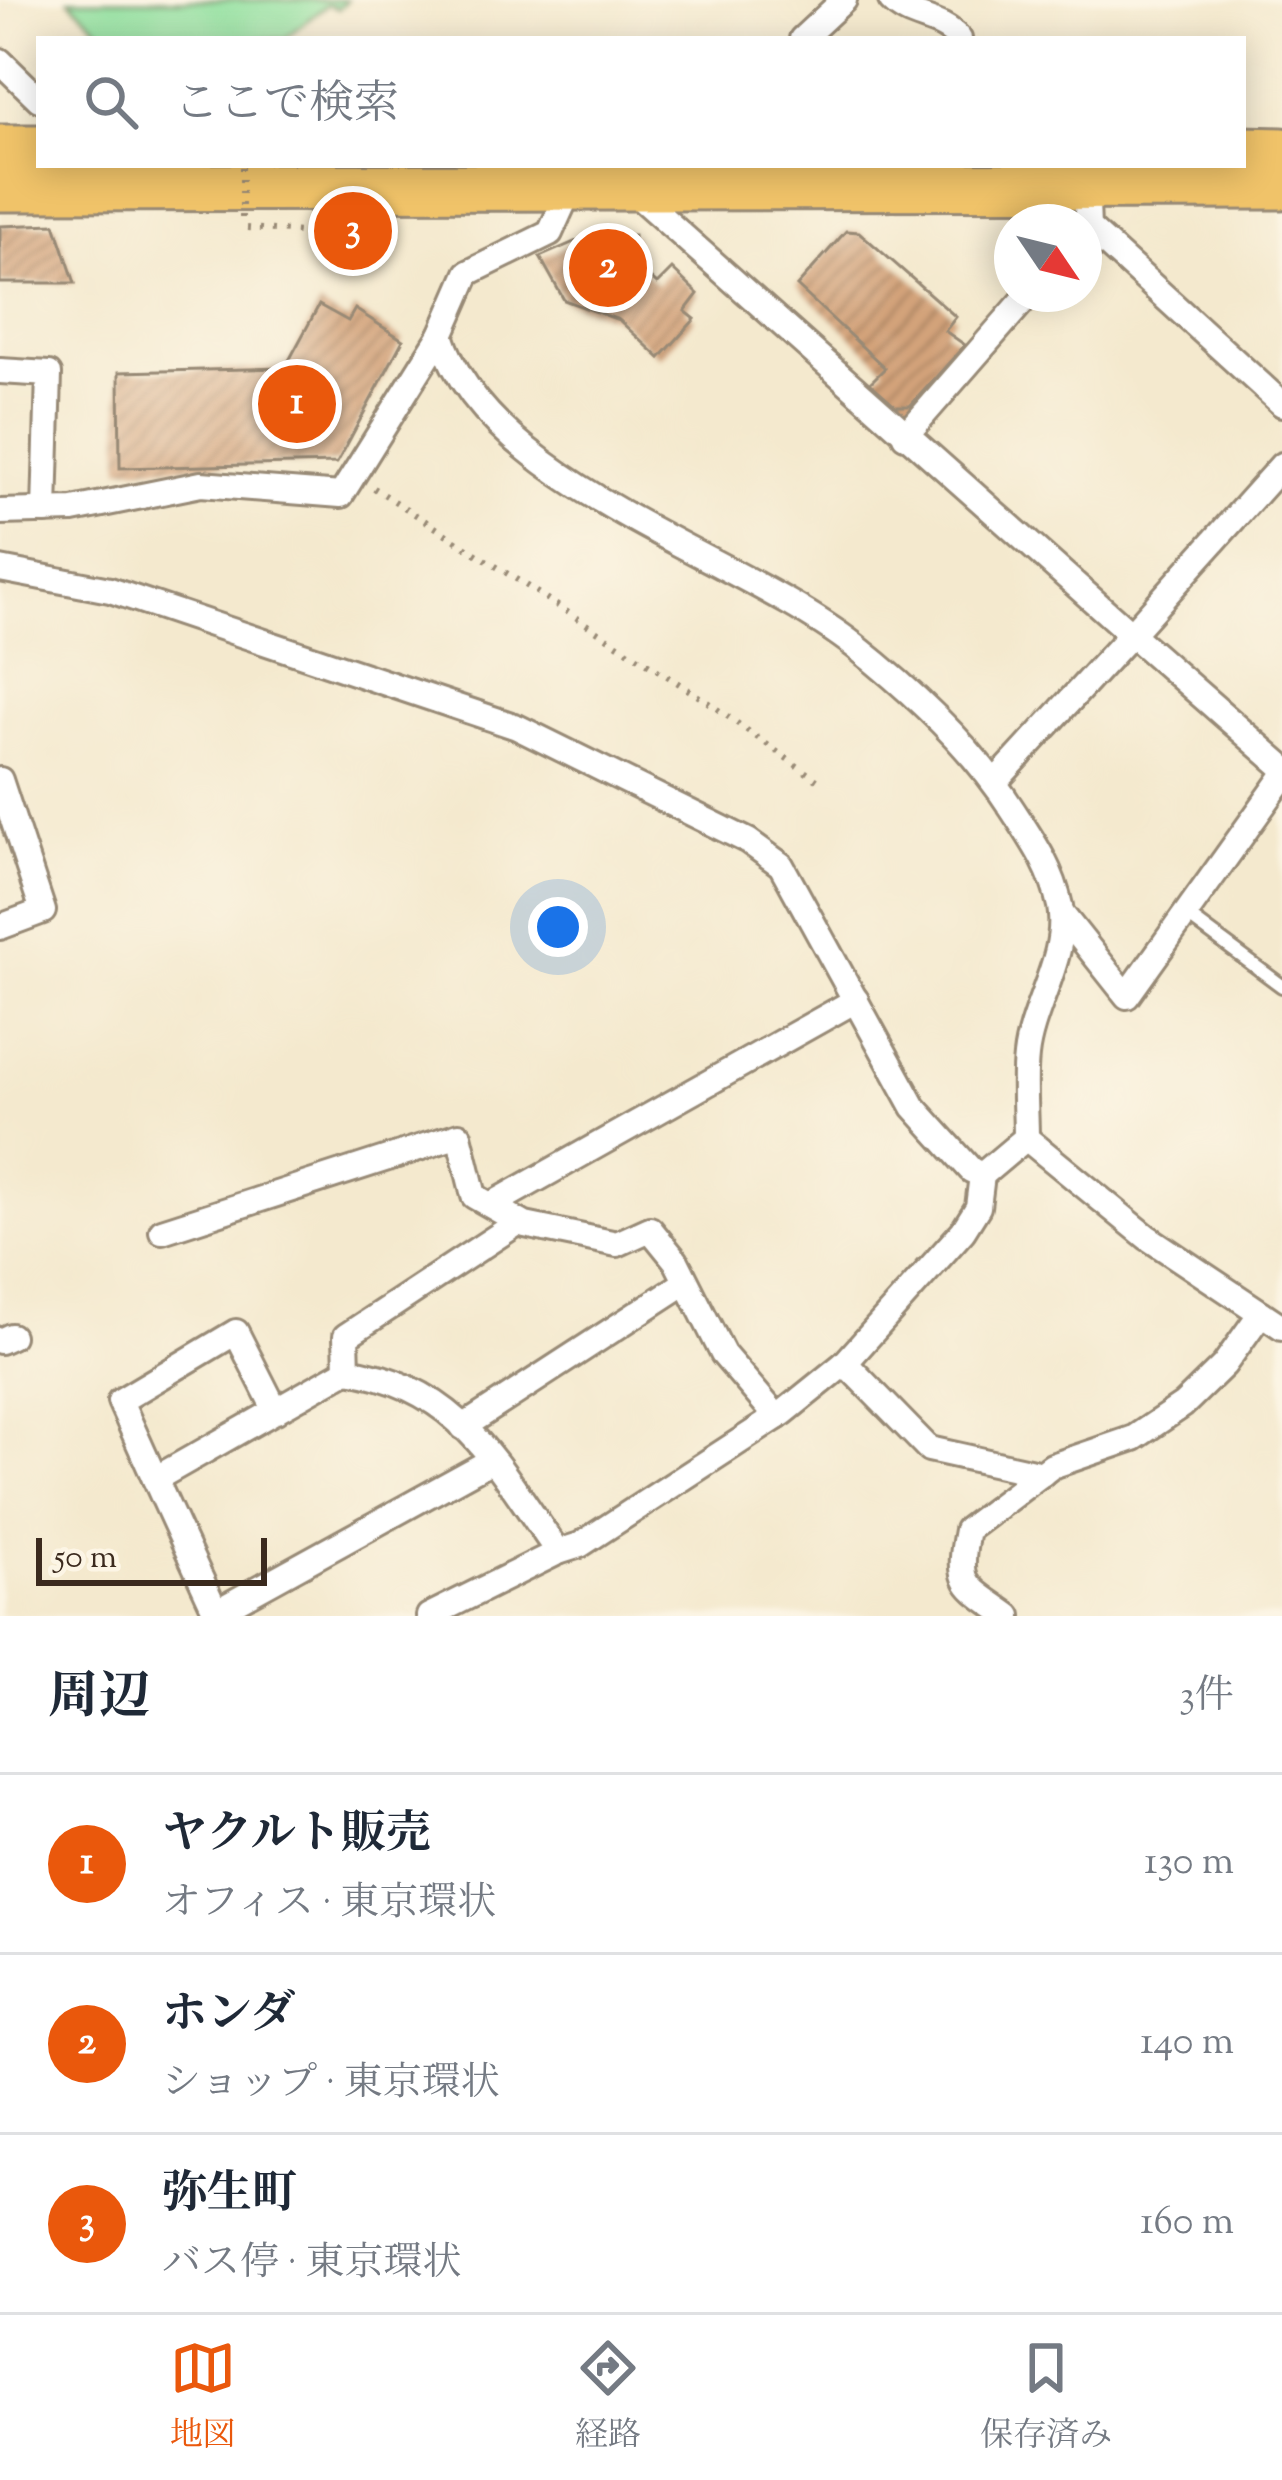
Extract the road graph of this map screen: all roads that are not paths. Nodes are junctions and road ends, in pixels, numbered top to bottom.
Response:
1 (844, 0) edge
2 (891, 0) edge
3 (805, 36) edge
4 (956, 36) edge
5 (0, 61) edge
6 (36, 96) edge
7 (0, 148) edge
8 (36, 148) edge
9 (1246, 150) edge
10 (1282, 151) edge
11 (1282, 186) edge
12 (0, 188) edge
13 (629, 188) junction
14 (569, 190) junction
15 (1086, 203) edge
16 (1014, 312) edge
17 (441, 335) junction
18 (0, 370) edge
19 (1282, 404) edge
20 (904, 436) junction
21 (1282, 465) edge
22 (45, 511) junction
23 (0, 512) edge
24 (0, 569) edge
25 (1131, 634) junction
26 (1282, 766) edge
27 (1282, 779) edge
28 (0, 780) edge
29 (995, 782) junction
30 (1061, 913) junction
31 (1185, 914) junction
32 (0, 927) edge
33 (1282, 986) edge
34 (856, 1000) junction
35 (1027, 1138) junction
36 (982, 1175) junction
37 (491, 1205) junction
38 (519, 1222) junction
39 (162, 1231) dead end
40 (686, 1282) junction
41 (1272, 1320) edge
42 (845, 1363) junction
43 (347, 1370) junction
44 (276, 1411) junction
45 (777, 1417) junction
46 (463, 1427) junction
47 (492, 1460) junction
48 (1042, 1474) junction
49 (155, 1479) junction
50 (558, 1552) junction
51 (218, 1614) edge
52 (429, 1616) edge
53 (1009, 1616) edge

1 - 3 street
2 - 4 street
5 - 6 street
7 - 8 highway
9 - 10 highway
11 - 15 highway
12 - 14 highway
13 - 14 highway
13 - 15 highway
13 - 20 street
14 - 17 street
15 - 19 street
16 - 20 street
17 - 22 street
17 - 29 street
18 - 22 street
20 - 25 street
21 - 25 street
22 - 23 street
24 - 34 street
25 - 26 street
25 - 29 street
27 - 31 street
28 - 32 street
29 - 30 street
30 - 31 street
30 - 35 street
31 - 33 lane
34 - 36 street
34 - 37 street
35 - 36 street
35 - 41 street
36 - 42 street
37 - 38 street
37 - 39 street
38 - 40 street
38 - 43 street
40 - 45 street
40 - 46 street
41 - 48 street
42 - 45 street
42 - 48 street
43 - 44 street
43 - 46 street
44 - 49 street
44 - 49 street
45 - 50 street
46 - 47 street
47 - 50 street
47 - 51 street
48 - 53 street
49 - 51 street
50 - 52 street

